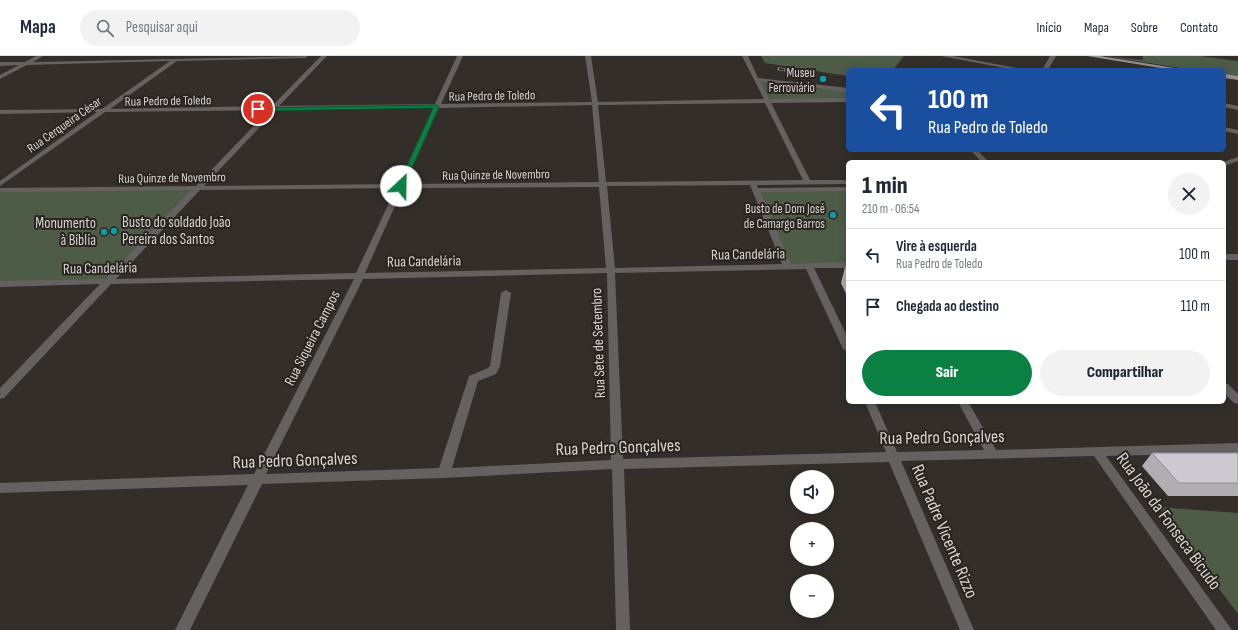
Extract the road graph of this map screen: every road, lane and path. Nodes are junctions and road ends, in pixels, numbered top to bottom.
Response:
1 (40, 56) edge
2 (305, 56) edge
3 (324, 56) edge
4 (460, 56) edge
5 (588, 56) edge
6 (745, 56) edge
7 (944, 56) edge
8 (1053, 56) edge
9 (1090, 56) edge
10 (179, 58) edge
11 (0, 64) edge
12 (26, 64) junction
13 (1013, 68) edge
14 (1046, 68) edge
15 (1171, 68) edge
16 (1226, 76) edge
17 (0, 77) edge
18 (1238, 78) edge
19 (757, 79) junction
20 (846, 90) edge
21 (846, 100) edge
22 (768, 101) junction
23 (595, 104) junction
24 (1226, 105) edge
25 (436, 107) junction
26 (1238, 108) edge
27 (273, 109) junction
28 (103, 111) junction
29 (0, 112) edge
30 (1226, 129) edge
31 (1238, 132) edge
32 (1226, 135) edge
33 (1238, 138) edge
34 (975, 152) edge
35 (1238, 159) edge
36 (984, 160) edge
37 (1226, 163) edge
38 (846, 182) edge
39 (808, 183) junction
40 (0, 184) edge
41 (603, 184) junction
42 (401, 186) junction
43 (753, 186) junction
44 (197, 189) junction
45 (846, 189) edge
46 (0, 190) edge
47 (1226, 257) edge
48 (1238, 257) edge
49 (846, 265) edge
50 (809, 266) junction
51 (788, 267) junction
52 (611, 271) junction
53 (359, 277) junction
54 (108, 282) junction
55 (0, 284) edge
56 (506, 293) dead end
57 (846, 345) edge
58 (1226, 389) edge
59 (0, 395) edge
60 (1238, 400) edge
61 (871, 404) edge
62 (964, 404) edge
63 (1238, 448) edge
64 (1097, 452) junction
65 (992, 454) junction
66 (893, 457) junction
67 (617, 464) junction
68 (444, 473) junction
69 (257, 480) junction
70 (0, 488) edge
71 (182, 630) edge
72 (623, 630) edge
73 (967, 630) edge
74 (1225, 630) edge

1 - 12 street
2 - 10 street
3 - 27 street
4 - 25 street, Rua Siqueira Campos
5 - 23 street, Rua Sete de Setembro
6 - 19 street
7 - 13 street
8 - 14 street
9 - 15 main road
10 - 12 street
10 - 28 street, Rua Cerqueira César
11 - 12 street
12 - 17 street
16 - 18 main road
19 - 20 street
19 - 22 street
21 - 22 street, Rua Pedro de Toledo
22 - 23 street, Rua Pedro de Toledo
22 - 39 street
23 - 25 street, Rua Pedro de Toledo
23 - 41 street, Rua Sete de Setembro
24 - 26 street
25 - 27 street, Rua Pedro de Toledo
25 - 42 street, Rua Siqueira Campos
27 - 28 street, Rua Pedro de Toledo
27 - 44 street
28 - 29 street, Rua Pedro de Toledo
28 - 40 street, Rua Cerqueira César
30 - 31 street
32 - 33 street
34 - 36 street
35 - 37 street
38 - 39 street, Rua Quinze de Novembro
39 - 43 street, Rua Quinze de Novembro
41 - 42 street, Rua Quinze de Novembro
41 - 43 street, Rua Quinze de Novembro
41 - 52 street, Rua Sete de Setembro
42 - 44 street, Rua Quinze de Novembro
42 - 53 street, Rua Siqueira Campos
43 - 45 street
43 - 51 street
44 - 46 street, Rua Quinze de Novembro
44 - 54 street
47 - 48 street
49 - 50 street, Rua Candelária
50 - 51 street, Rua Candelária
50 - 57 street
51 - 52 street, Rua Candelária
52 - 53 street, Rua Candelária
52 - 67 street, Rua Sete de Setembro
53 - 54 street, Rua Candelária
53 - 69 street, Rua Siqueira Campos
54 - 55 street, Rua Candelária
54 - 59 street
56 - 68 street
58 - 60 street
61 - 66 street, Rua Padre Vicente Rizzo
62 - 65 street
63 - 64 street, Rua Pedro Gonçalves
64 - 65 street, Rua Pedro Gonçalves
64 - 74 street, Rua João da Fonseca Bicudo
65 - 66 street, Rua Pedro Gonçalves
66 - 67 street, Rua Pedro Gonçalves
66 - 73 street, Rua Padre Vicente Rizzo
67 - 68 street, Rua Pedro Gonçalves
67 - 72 street, Rua Sete de Setembro
68 - 69 street, Rua Pedro Gonçalves
69 - 70 street, Rua Pedro Gonçalves
69 - 71 street, Rua Siqueira Campos

